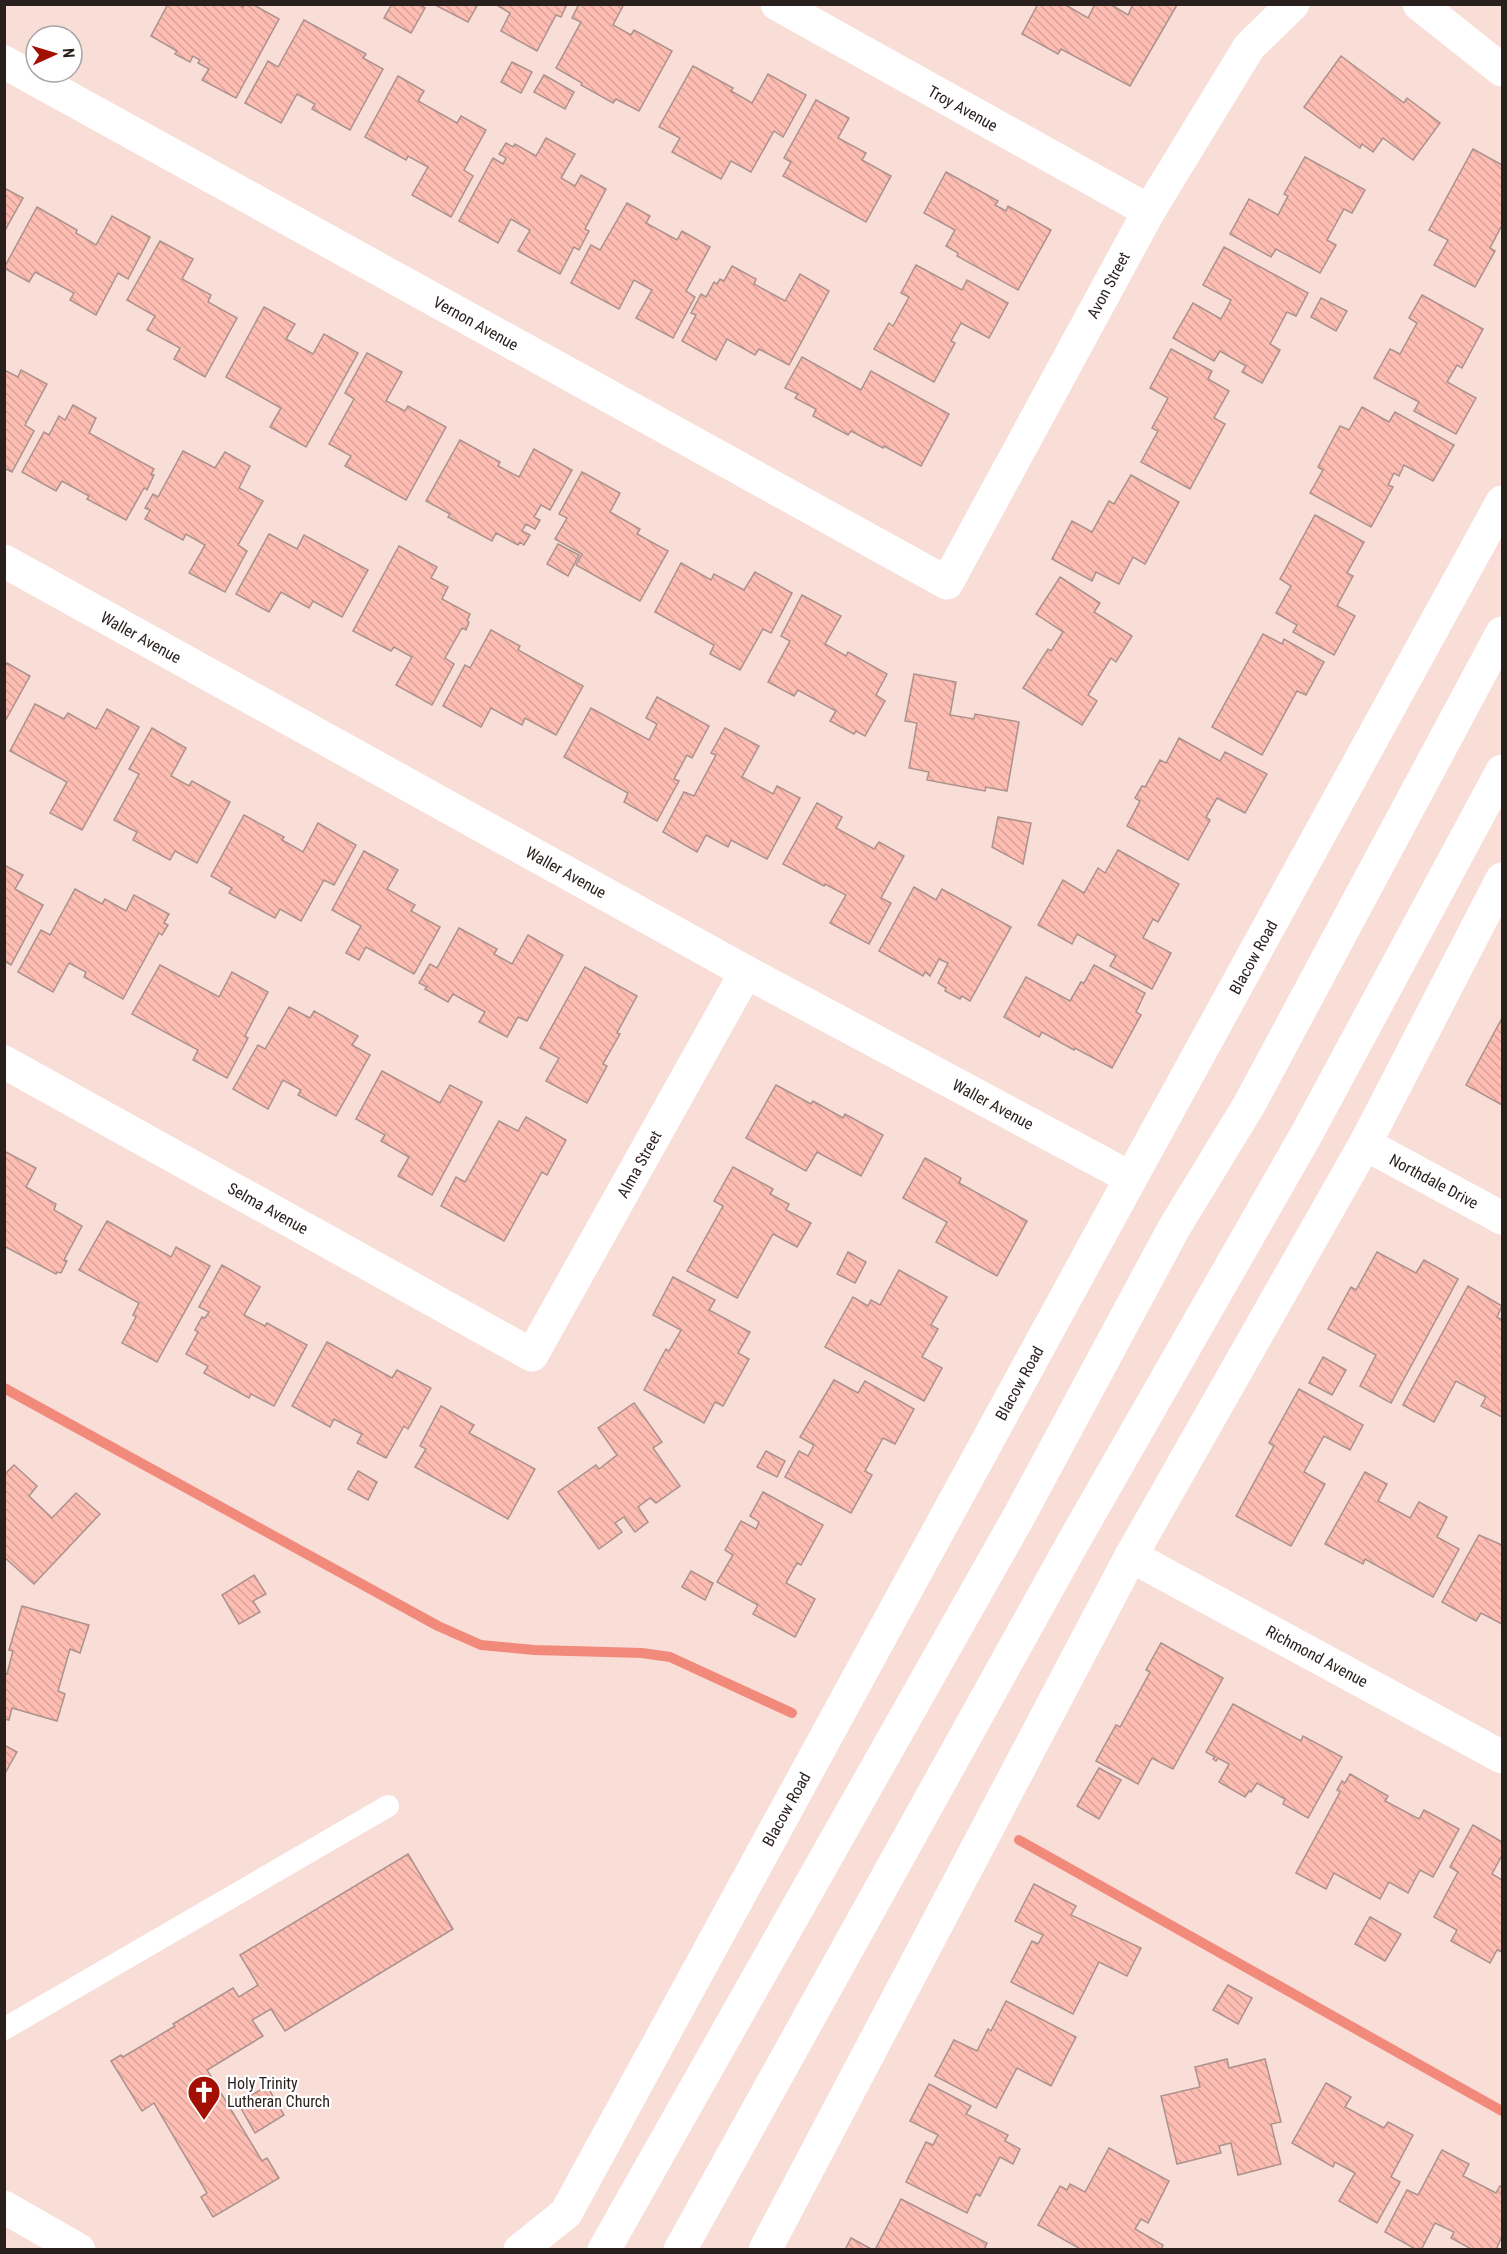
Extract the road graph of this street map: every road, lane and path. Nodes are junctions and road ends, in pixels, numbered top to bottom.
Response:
1 (777, 4) edge
2 (1293, 4) edge
3 (1419, 4) edge
4 (4, 62) edge
5 (1503, 70) edge
6 (1149, 211) junction
7 (1503, 502) edge
8 (4, 561) edge
9 (947, 583) joint
10 (1503, 633) edge
11 (1503, 771) edge
12 (1503, 879) edge
13 (746, 972) junction
14 (4, 1062) edge
15 (1365, 1144) junction
16 (1131, 1178) junction
17 (1503, 1218) edge
18 (532, 1355) joint
19 (1131, 1556) junction
20 (1503, 1757) edge
21 (388, 1806) dead end
22 (4, 2029) edge
23 (4, 2207) edge
24 (79, 2250) edge
25 (520, 2250) edge
26 (604, 2250) edge
27 (680, 2250) edge
28 (765, 2250) edge

1 - 6 street, Troy Avenue
2 - 6 street, Avon Street
3 - 5 street
4 - 9 street, Vernon Avenue
6 - 9 street, Avon Street
7 - 16 street, Blacow Road
8 - 13 street, Waller Avenue
10 - 26 street
11 - 27 street
12 - 15 street
13 - 16 street, Waller Avenue
13 - 18 street, Alma Street
14 - 18 street, Selma Avenue
15 - 17 street, Northdale Drive
15 - 19 street
16 - 25 street, Blacow Road
19 - 20 street, Richmond Avenue
19 - 28 street
21 - 22 lane
23 - 24 street

